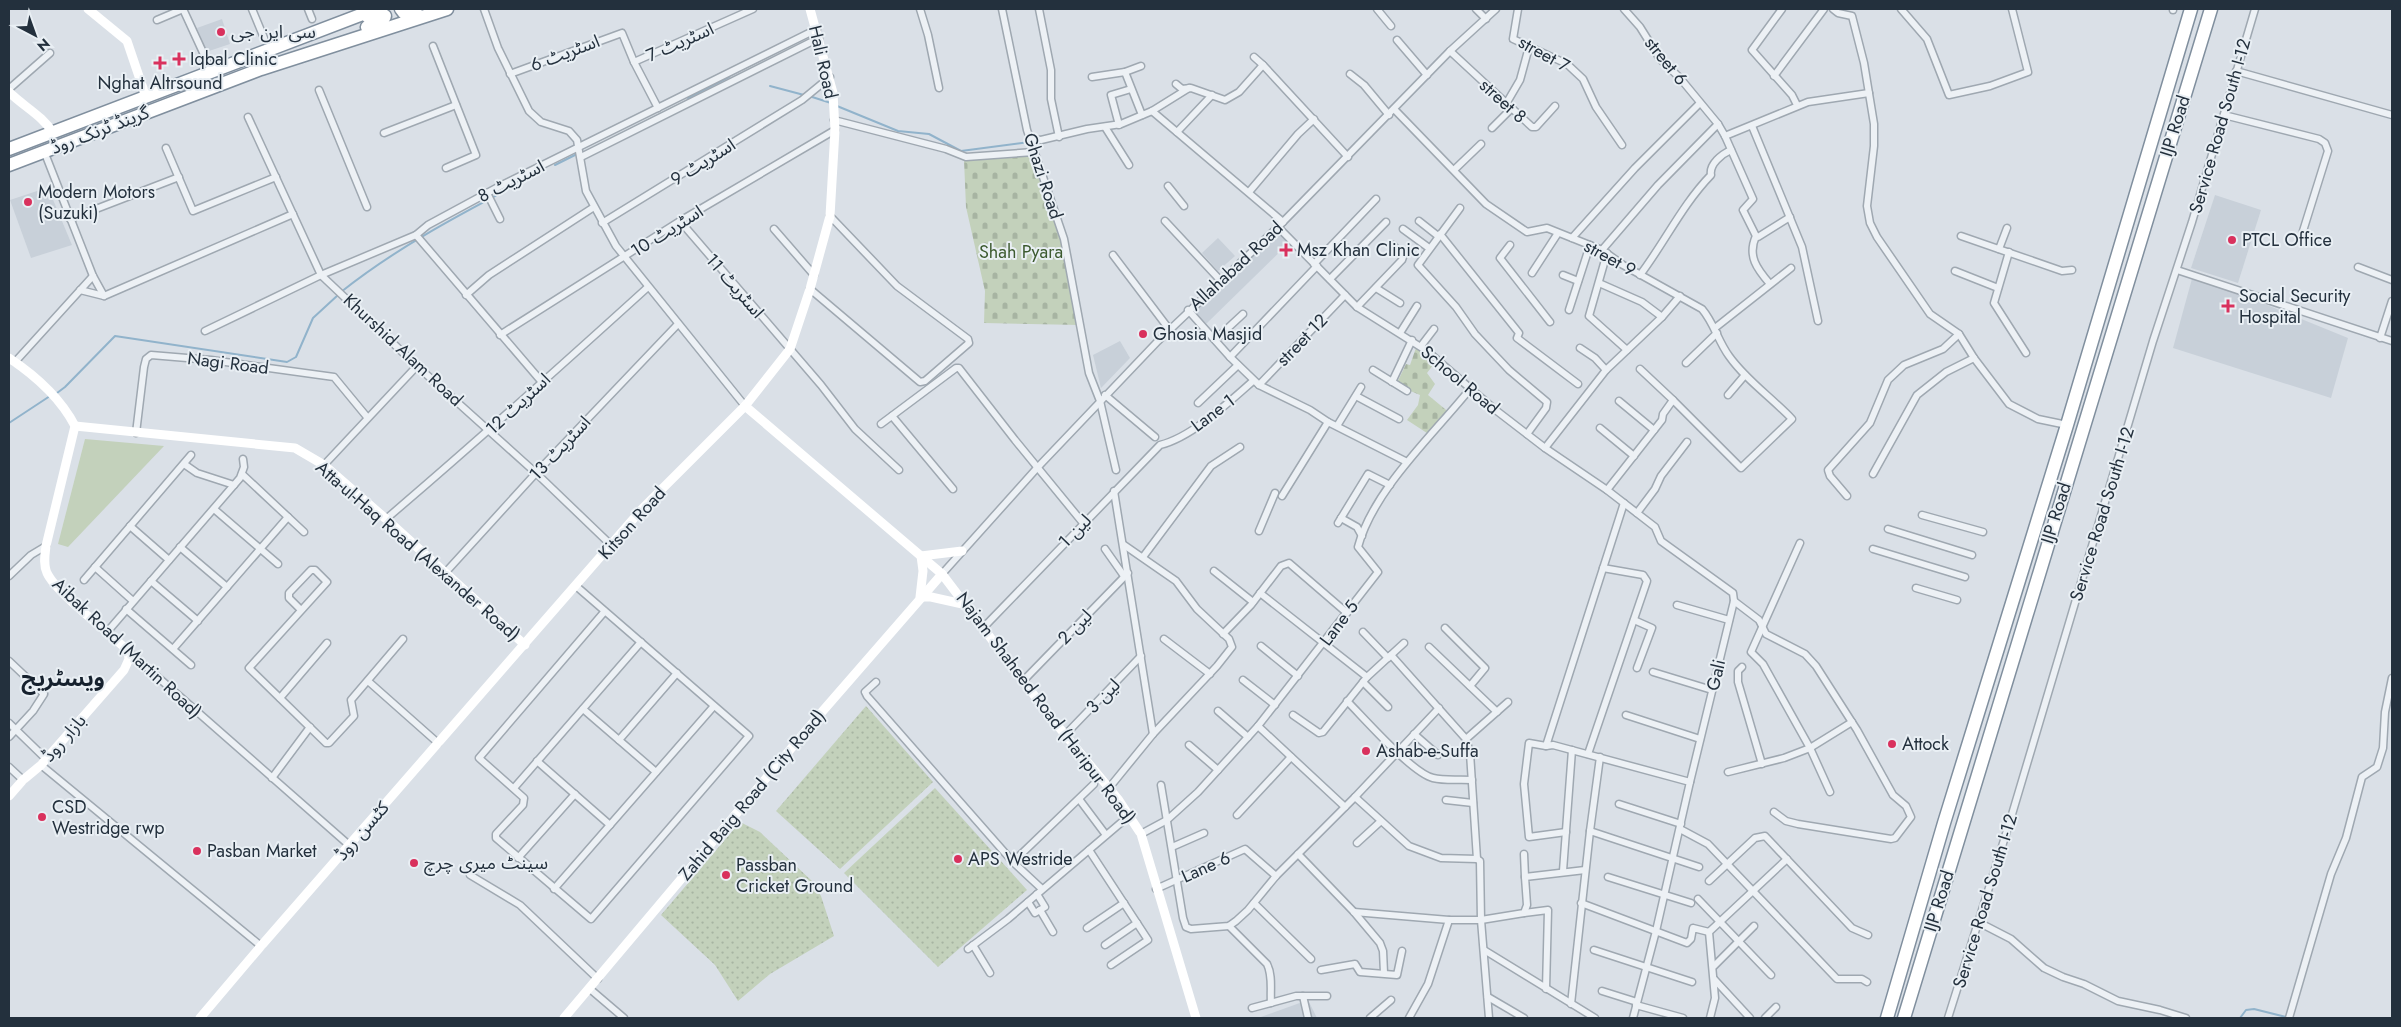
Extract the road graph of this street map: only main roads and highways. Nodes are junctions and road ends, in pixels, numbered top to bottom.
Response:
1 (376, 9) edge
2 (402, 9) edge
3 (416, 9) edge
4 (448, 9) edge
5 (2190, 9) edge
6 (2211, 9) edge
7 (296, 39) junction
8 (261, 70) junction
9 (9, 149) edge
10 (9, 165) edge
11 (2111, 275) junction
12 (2127, 280) junction
13 (1887, 1018) edge
14 (1904, 1018) edge

1 - 7 highway, گرینڈ ٹرنک روڈ
2 - 3 highway
4 - 8 highway, گرینڈ ٹرنک روڈ
5 - 11 highway, IJP Road
6 - 12 highway, IJP Road
7 - 8 highway
7 - 9 highway, گرینڈ ٹرنک روڈ
8 - 10 highway, گرینڈ ٹرنک روڈ
11 - 12 highway
11 - 13 highway, IJP Road
12 - 14 highway, IJP Road

